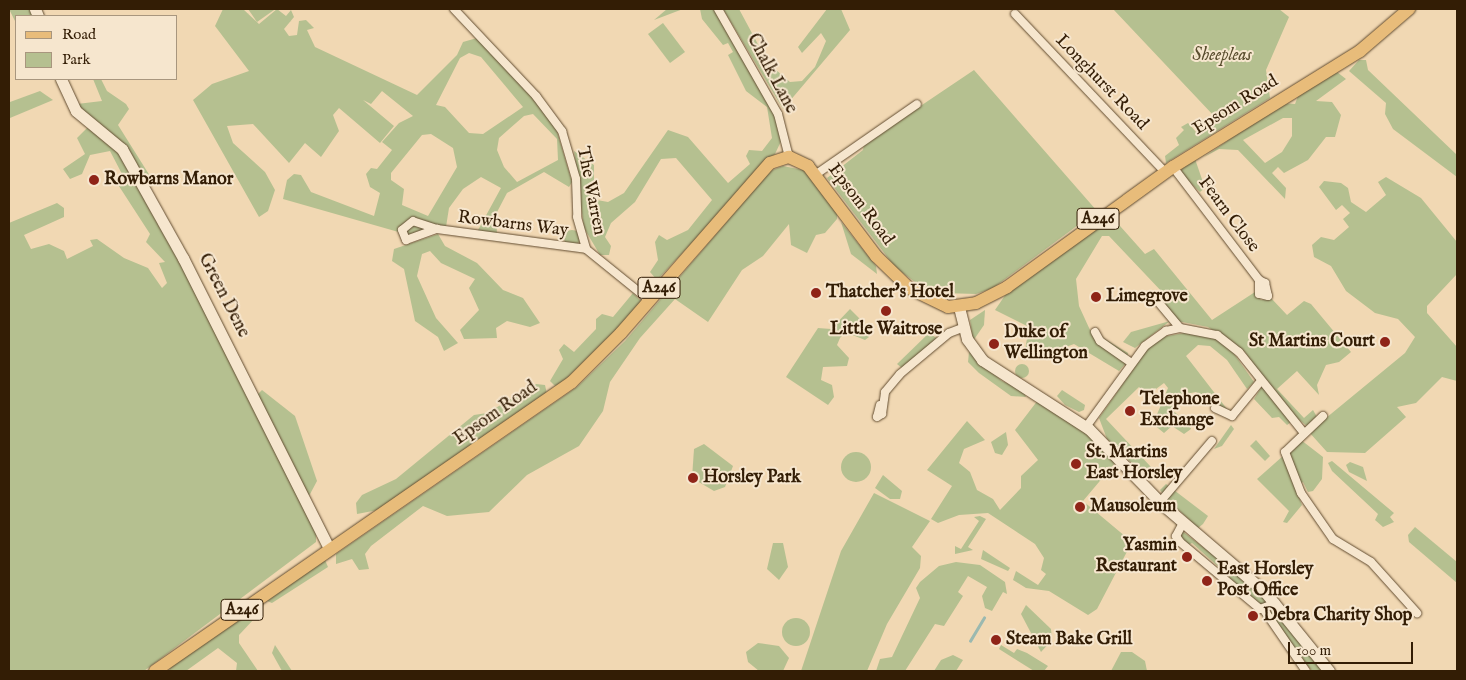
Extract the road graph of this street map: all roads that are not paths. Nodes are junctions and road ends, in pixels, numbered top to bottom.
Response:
1 (454, 9) edge
2 (718, 9) edge
3 (1409, 9) edge
4 (1015, 14) dead end
5 (61, 80) edge
6 (917, 104) dead end
7 (789, 157) junction
8 (1169, 170) junction
9 (815, 175) junction
10 (436, 229) dead end
11 (586, 249) junction
12 (1258, 280) dead end
13 (1154, 297) dead end
14 (649, 300) junction
15 (959, 307) junction
16 (962, 328) junction
17 (1180, 328) junction
18 (1095, 332) dead end
19 (1131, 362) junction
20 (1260, 382) junction
21 (880, 405) dead end
22 (1215, 408) dead end
23 (1322, 416) dead end
24 (1086, 427) junction
25 (1303, 432) junction
26 (1212, 441) dead end
27 (1160, 502) junction
28 (1183, 523) junction
29 (329, 548) junction
30 (1276, 603) junction
31 (1264, 610) junction
32 (1417, 613) dead end
33 (159, 670) edge
34 (1306, 671) edge
35 (1329, 671) edge

1 - 11 street, The Warren
2 - 7 street, Chalk Lane
3 - 8 main road, Epsom Road / A246
4 - 8 street, Longhurst Road
5 - 29 street, Green Dene
6 - 9 street
7 - 9 main road, Epsom Road
7 - 14 main road, Epsom Road / A246
8 - 12 street, Fearn Close
8 - 15 main road, Epsom Road / A246
9 - 15 main road, Epsom Road
10 - 11 street, Rowbarns Way
11 - 14 street, The Warren
13 - 17 street
14 - 29 main road, Epsom Road / A246
15 - 16 street
16 - 21 street
16 - 24 street
17 - 19 street
17 - 20 street
18 - 19 street
19 - 24 street
20 - 22 street
20 - 25 street
23 - 25 street
24 - 27 street
25 - 32 street
26 - 27 street
27 - 28 street
28 - 30 street
28 - 31 street
29 - 33 main road, A246
30 - 31 street
30 - 35 street
31 - 34 street

